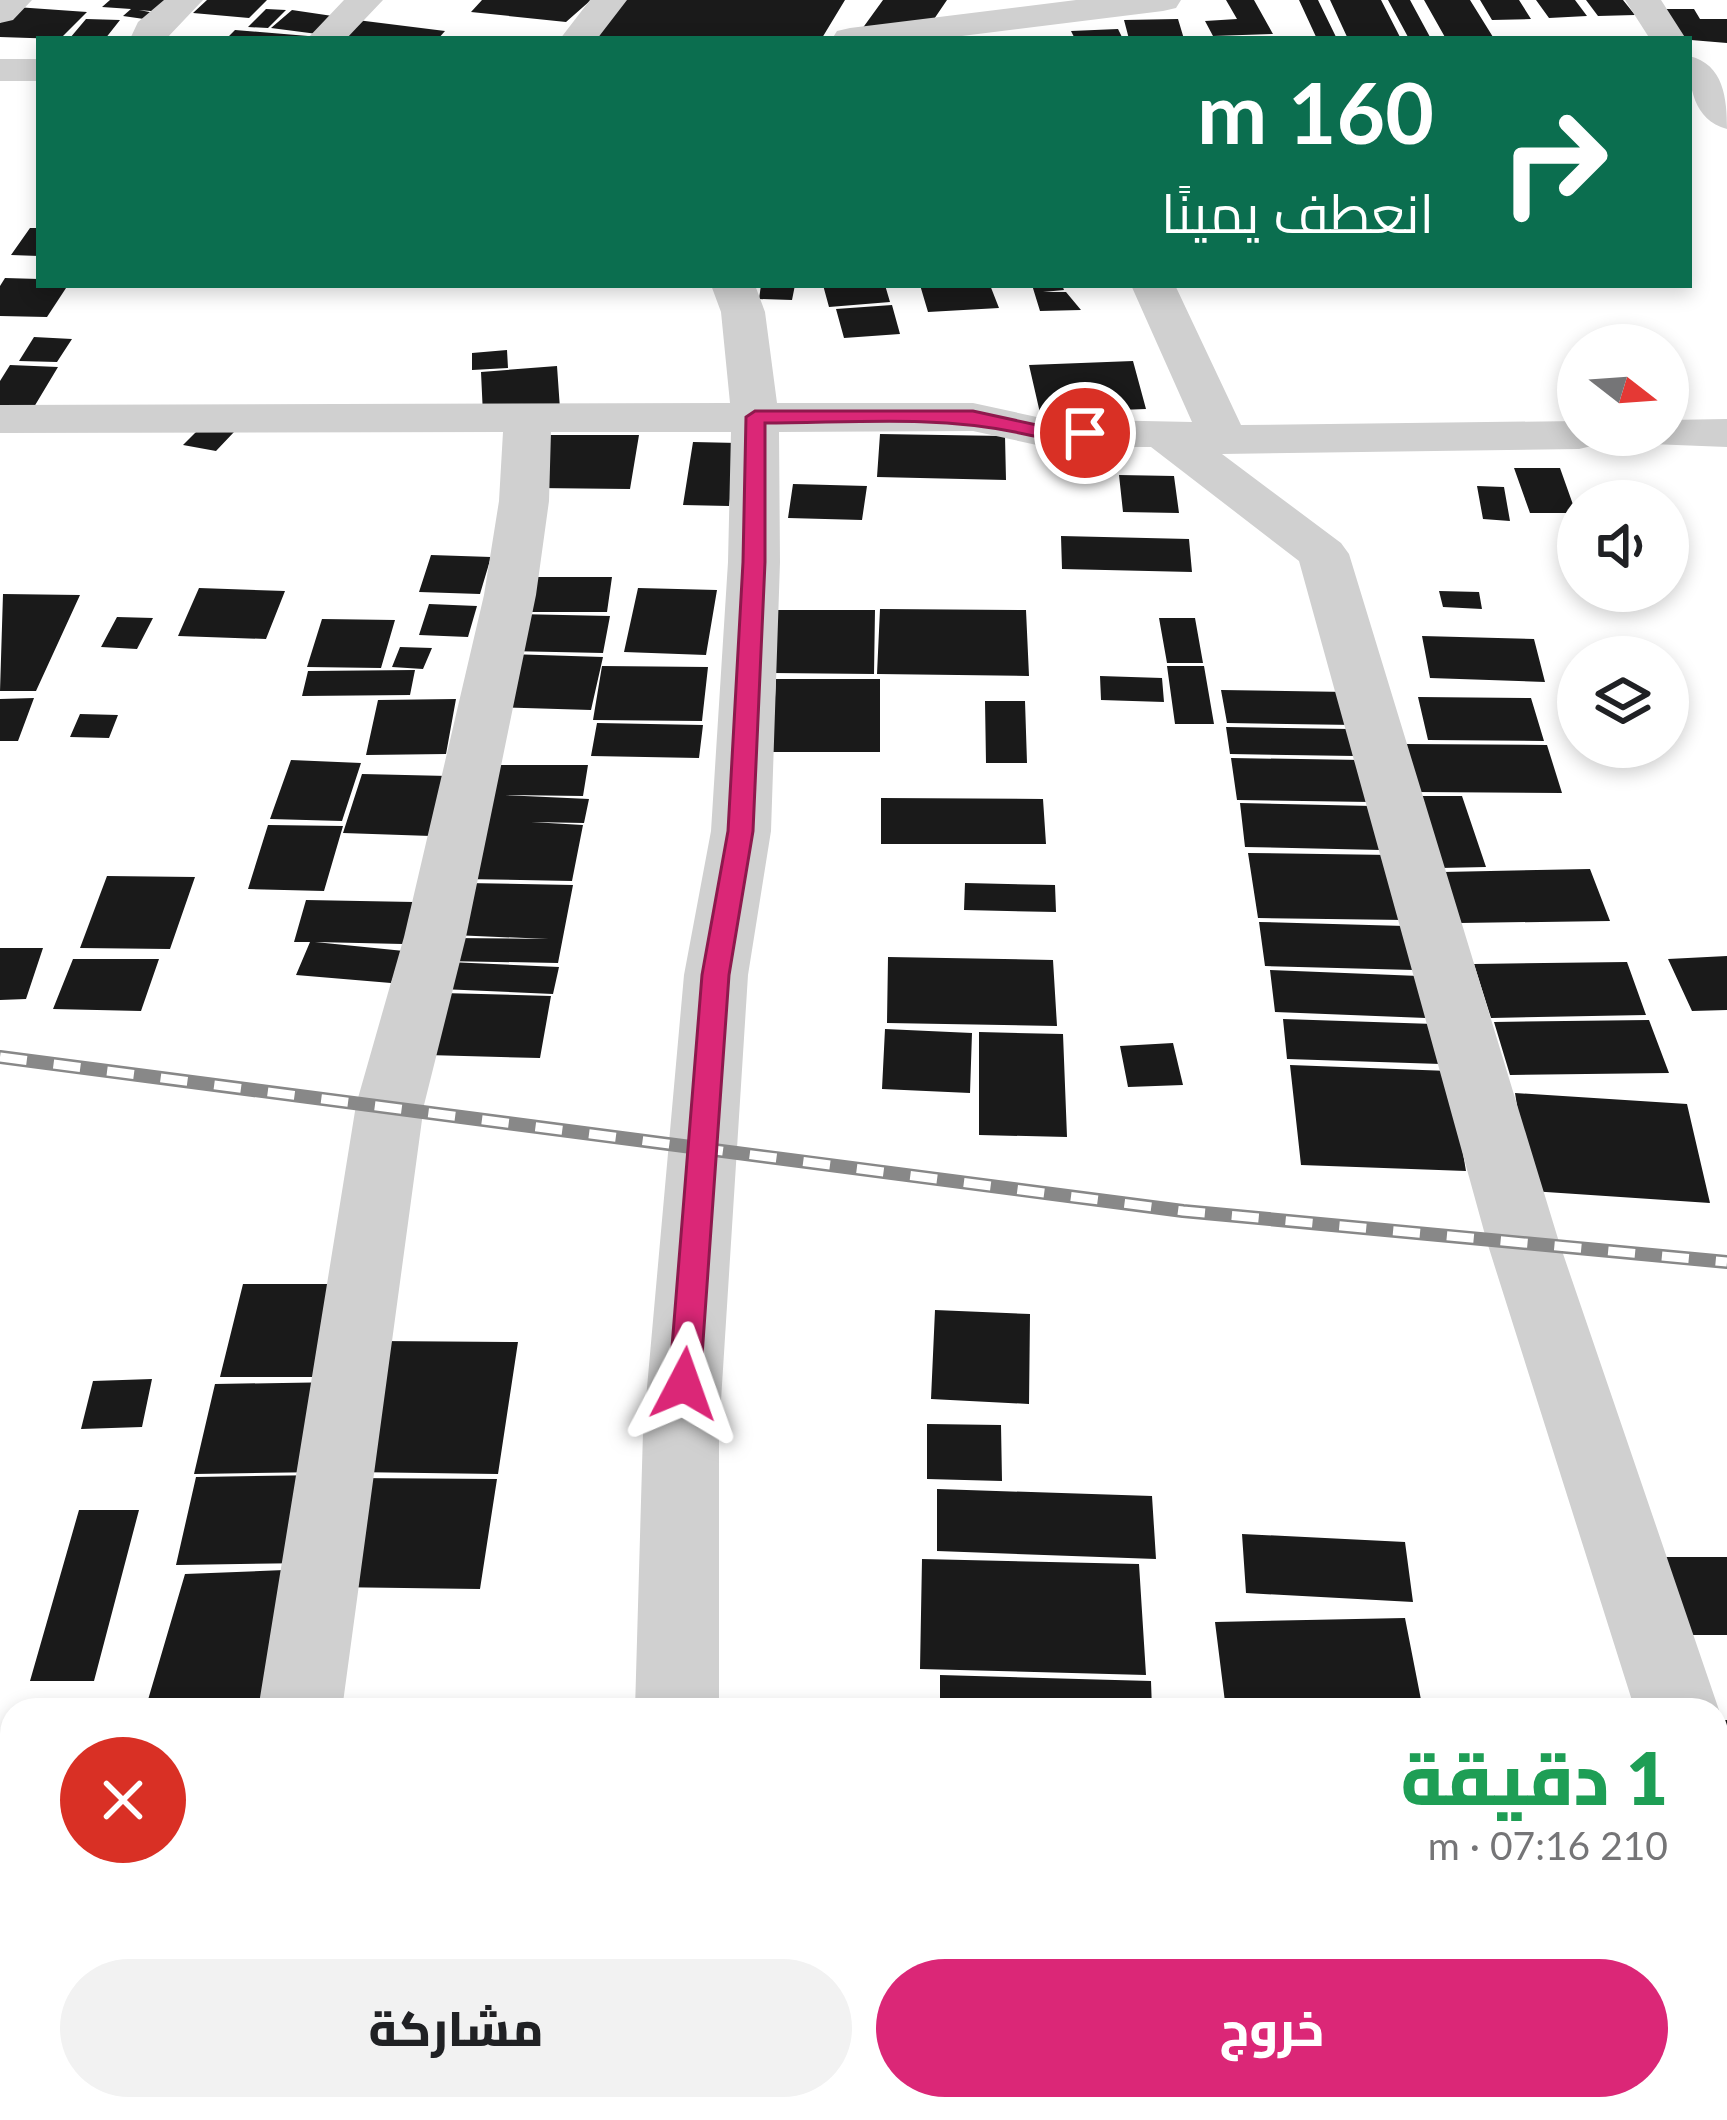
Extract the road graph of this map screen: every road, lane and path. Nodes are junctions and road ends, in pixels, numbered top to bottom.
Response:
1 (14, 0) edge
2 (185, 0) edge
3 (365, 0) edge
4 (609, 0) edge
5 (856, 0) edge
6 (1163, 0) edge
7 (1642, 0) edge
8 (0, 12) edge
9 (1044, 27) edge
10 (149, 36) edge
11 (328, 36) edge
12 (580, 36) edge
13 (832, 36) edge
14 (898, 36) edge
15 (1666, 36) edge
16 (0, 70) edge
17 (36, 70) edge
18 (1692, 71) edge
19 (1727, 117) edge
20 (734, 288) edge
21 (1154, 288) edge
22 (528, 417) junction
23 (755, 417) junction
24 (0, 419) edge
25 (1162, 433) junction
26 (1727, 433) edge
27 (1689, 434) edge
28 (1557, 435) edge
29 (1224, 440) junction
30 (302, 1698) edge
31 (677, 1698) edge
32 (1673, 1698) edge

1 - 8 street
2 - 10 street
3 - 11 street
4 - 12 street
5 - 13 street
6 - 9 street
7 - 15 street
9 - 14 street
16 - 17 street
18 - 19 street
20 - 23 street
21 - 29 street
22 - 23 street
22 - 24 street
22 - 30 street
23 - 25 street
23 - 31 street
25 - 29 street
25 - 32 street
26 - 27 street
28 - 29 street

